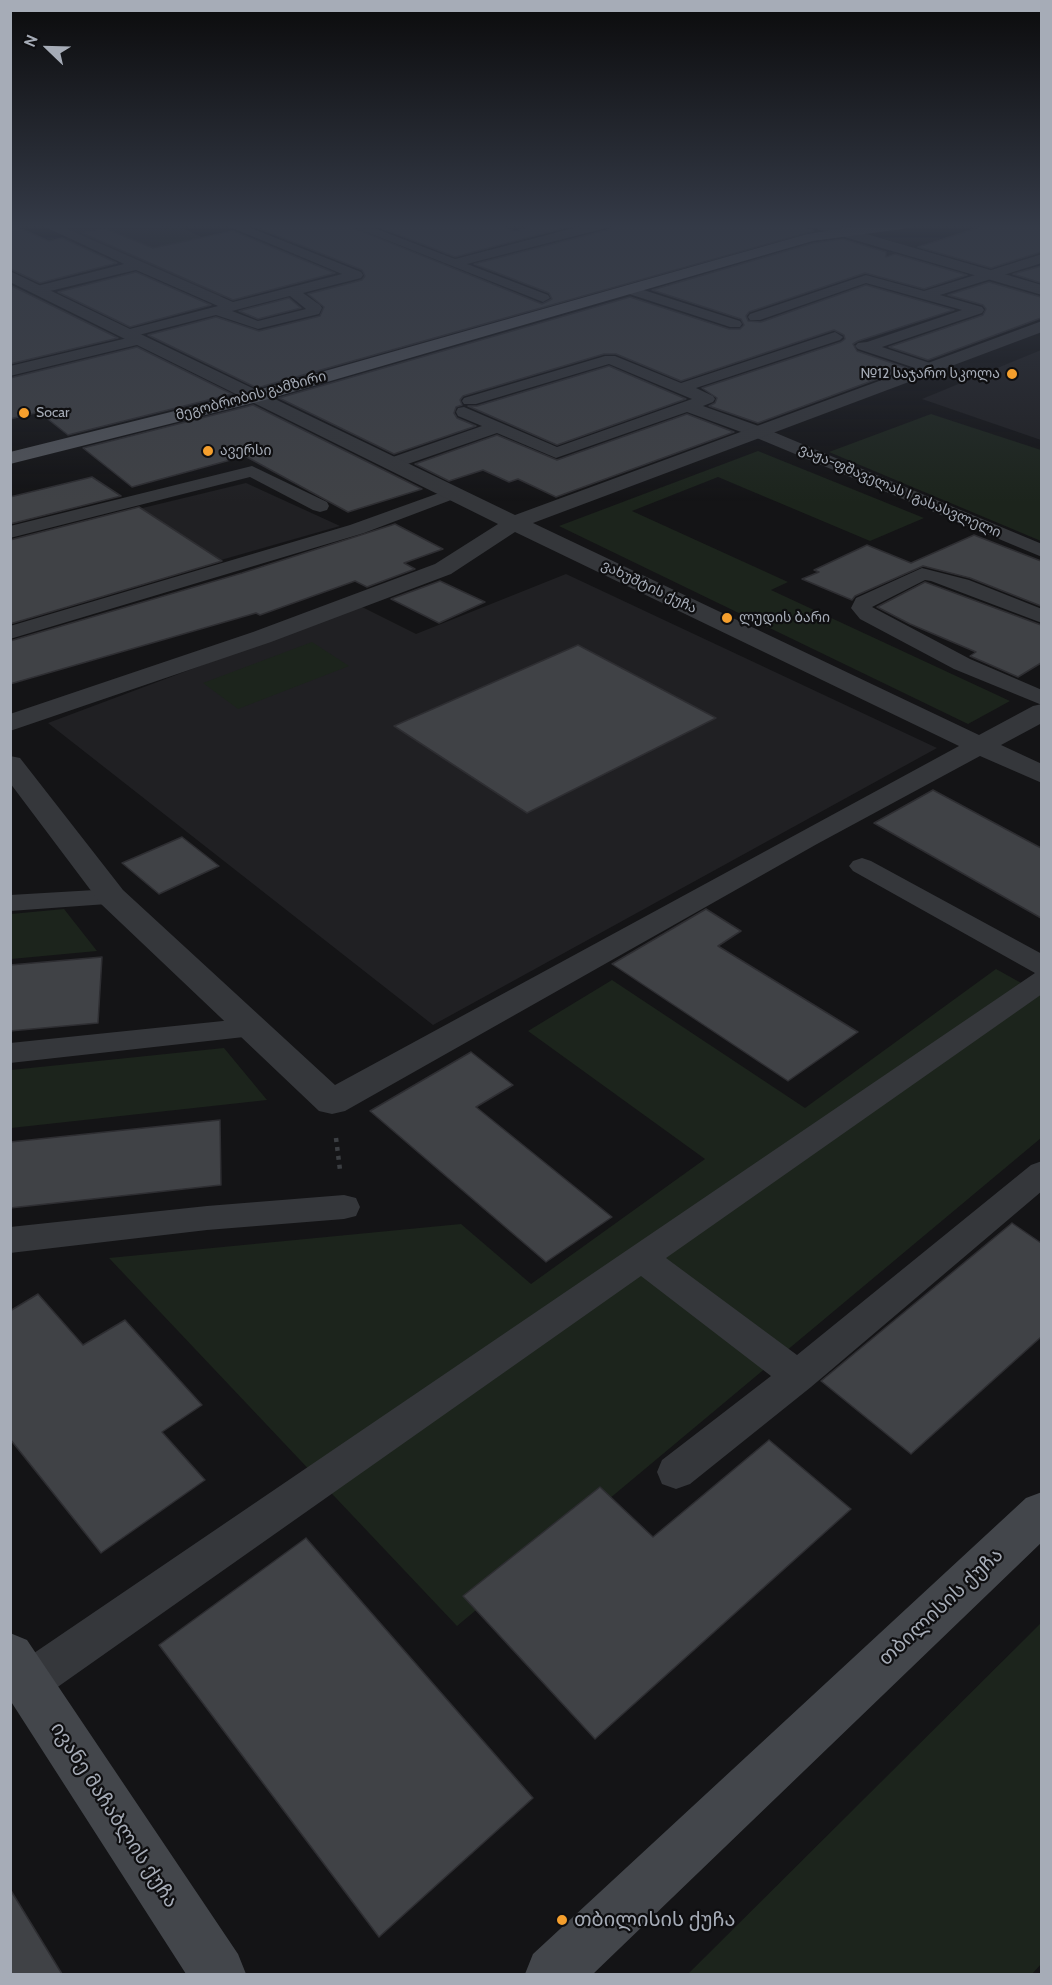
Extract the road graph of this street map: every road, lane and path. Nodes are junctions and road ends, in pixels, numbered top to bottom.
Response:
1 (92, 317) edge
2 (199, 317) edge
3 (240, 317) edge
4 (291, 317) edge
5 (477, 317) edge
6 (532, 317) edge
7 (712, 317) edge
8 (957, 317) edge
9 (735, 324) dead end
10 (1041, 326) edge
11 (815, 330) dead end
12 (133, 337) junction
13 (835, 337) junction
14 (868, 347) junction
15 (15, 366) edge
16 (930, 368) junction
17 (236, 385) junction
18 (681, 388) junction
19 (258, 396) junction
20 (687, 406) junction
21 (497, 427) junction
22 (758, 432) junction
23 (10, 441) edge
24 (10, 458) edge
25 (393, 463) junction
26 (453, 493) junction
27 (320, 506) dead end
28 (514, 523) junction
29 (10, 532) edge
30 (1041, 551) edge
31 (1041, 617) edge
32 (10, 633) edge
33 (1041, 698) edge
34 (1041, 712) edge
35 (10, 723) edge
36 (980, 745) junction
37 (14, 773) edge
38 (1041, 775) edge
39 (861, 866) dead end
40 (112, 897) junction
41 (10, 903) edge
42 (1041, 966) edge
43 (1041, 980) edge
44 (252, 1028) junction
45 (10, 1053) edge
46 (332, 1102) junction
47 (1041, 1173) edge
48 (344, 1207) joint
49 (10, 1240) edge
50 (641, 1257) junction
51 (798, 1376) junction
52 (676, 1472) dead end
53 (1041, 1512) edge
54 (19, 1670) edge
55 (218, 1974) edge
56 (554, 1974) edge

1 - 12 street, ვახუშტის ქუჩა
2 - 12 lane
3 - 4 lane
5 - 17 main road, მეგობრობის გამზირი
6 - 19 main road, მეგობრობის გამზირი
7 - 9 lane
8 - 14 lane
10 - 16 street, ვაჟა-ფშაველას I გასასვლელი
11 - 13 lane
12 - 15 lane
12 - 17 street, ვახუშტის ქუჩა
13 - 14 lane
13 - 18 lane
14 - 16 lane
16 - 22 street, ვაჟა-ფშაველას I გასასვლელი
17 - 19 street, ვახუშტის ქუჩა
17 - 23 main road, მეგობრობის გამზირი
18 - 20 lane
18 - 21 lane
19 - 24 main road, მეგობრობის გამზირი
19 - 25 street, ვახუშტის ქუჩა
20 - 21 lane
20 - 22 lane
21 - 25 lane
22 - 28 street, ვაჟა-ფშაველას I გასასვლელი
22 - 30 lane, ვაჟა-ფშაველას I გასასვლელი
25 - 26 street, ვახუშტის ქუჩა
26 - 28 street, ვახუშტის ქუჩა
26 - 32 lane
27 - 29 lane
28 - 35 street, ვაჟა-ფშაველას I გასასვლელი
28 - 36 street, ვახუშტის ქუჩა
31 - 33 lane
34 - 36 street
36 - 38 street, ვახუშტის ქუჩა
36 - 46 street
37 - 40 street
39 - 42 lane
40 - 41 lane
40 - 44 street
43 - 50 lane
44 - 45 lane
44 - 46 street
46 - 48 path
47 - 51 lane
48 - 49 lane
50 - 51 lane
50 - 54 lane
51 - 52 lane
53 - 56 main road, თბილისის ქუჩა
54 - 55 main road, ივანე მაჩაბლის ქუჩა

